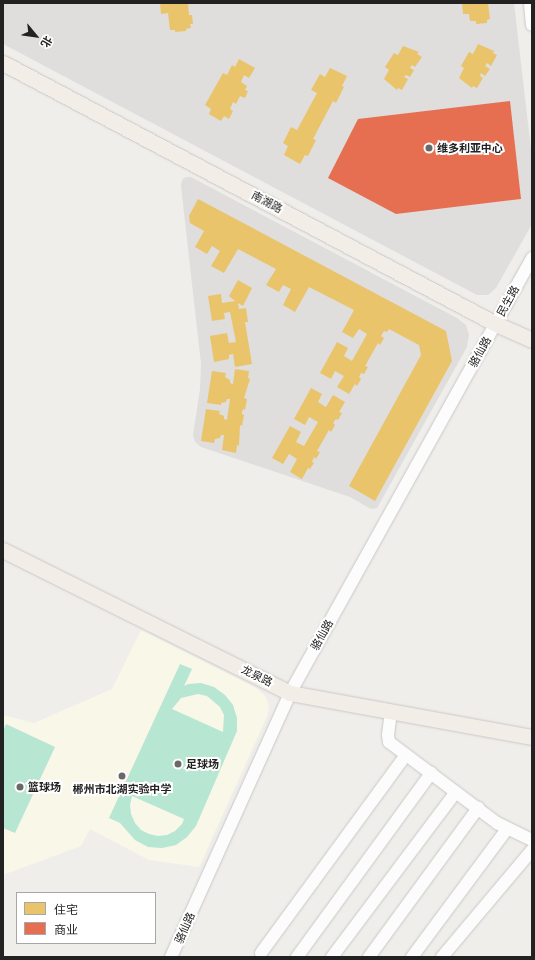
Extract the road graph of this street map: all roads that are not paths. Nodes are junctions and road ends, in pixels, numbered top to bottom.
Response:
1 (530, 3) edge
2 (532, 25) edge
3 (3, 63) edge
4 (532, 258) edge
5 (496, 324) junction
6 (532, 340) edge
7 (3, 550) edge
8 (290, 693) junction
9 (391, 712) junction
10 (532, 737) edge
11 (406, 755) junction
12 (431, 773) junction
13 (456, 792) junction
14 (478, 808) junction
15 (507, 829) junction
16 (532, 840) edge
17 (532, 850) edge
18 (261, 953) dead end
19 (171, 957) edge
20 (297, 957) edge
21 (332, 957) edge
22 (369, 957) edge
23 (412, 957) edge
24 (442, 957) edge

1 - 2 street
3 - 5 main road, 南湖路
4 - 5 street, 民生路
5 - 6 main road, 南湖路
5 - 8 street, 骆仙路
7 - 8 main road, 龙泉路
8 - 9 main road, 龙泉路
8 - 19 street, 骆仙路
9 - 10 main road, 龙泉路
9 - 11 street
11 - 12 street
11 - 18 street
12 - 13 street
12 - 20 street
13 - 14 street
13 - 21 street
14 - 15 street
14 - 22 street
15 - 16 street
15 - 23 street
17 - 24 street

